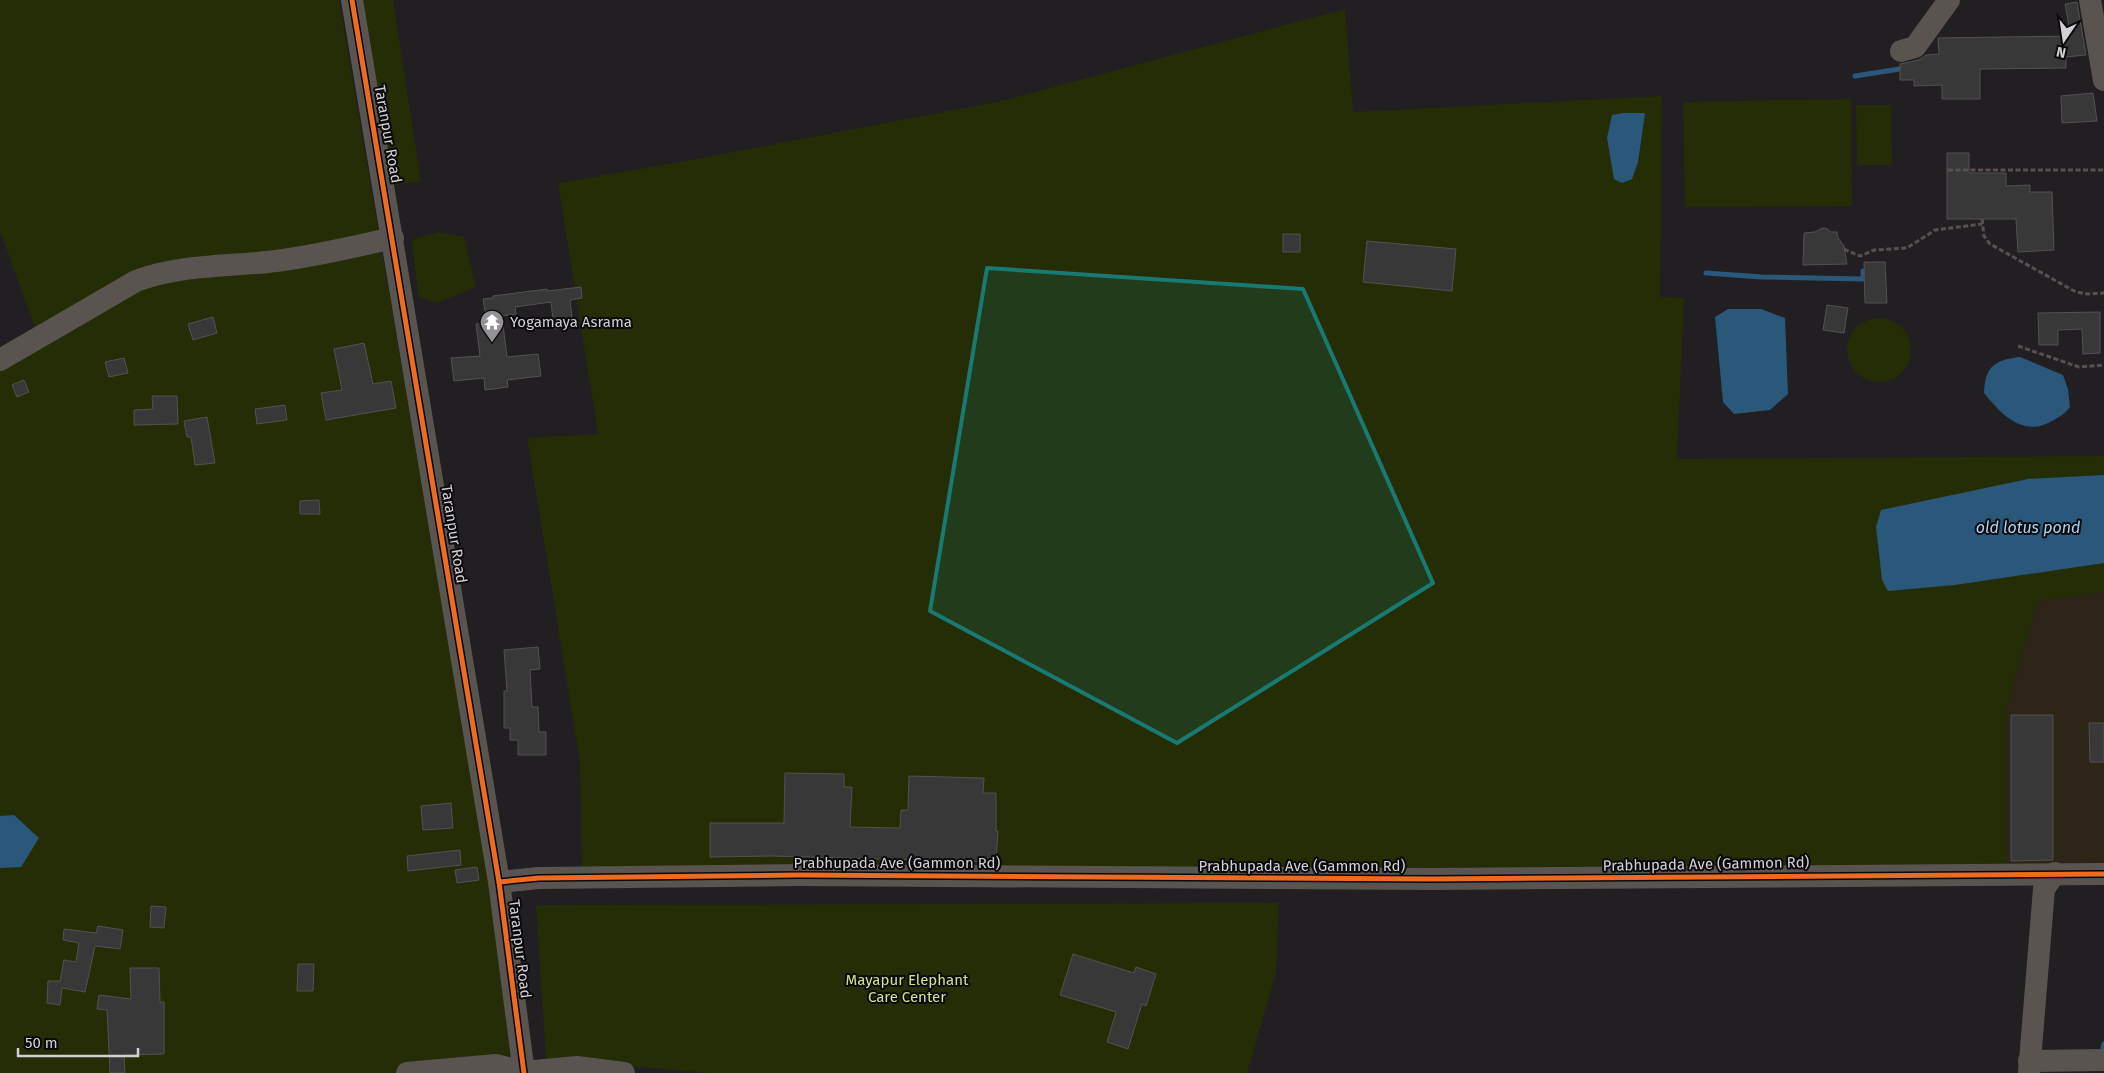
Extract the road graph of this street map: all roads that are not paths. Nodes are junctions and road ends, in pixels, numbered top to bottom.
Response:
1 (352, 0) edge
2 (1948, 0) edge
3 (2090, 0) edge
4 (1901, 51) dead end
5 (2104, 80) edge
6 (393, 238) junction
7 (0, 360) edge
8 (2055, 874) junction
9 (2104, 874) edge
10 (499, 882) junction
11 (2104, 1060) edge
12 (2029, 1067) edge
13 (524, 1072) edge
14 (407, 1073) edge
15 (624, 1073) edge

1 - 6 street, Taranpur Road
2 - 4 street
3 - 5 street
6 - 7 street
6 - 10 street, Taranpur Road
8 - 9 street, Prabhupada Ave (Gammon Rd)
8 - 10 street, Prabhupada Ave (Gammon Rd)
8 - 12 street
10 - 13 street, Taranpur Road
11 - 12 street
13 - 14 street
13 - 15 street

